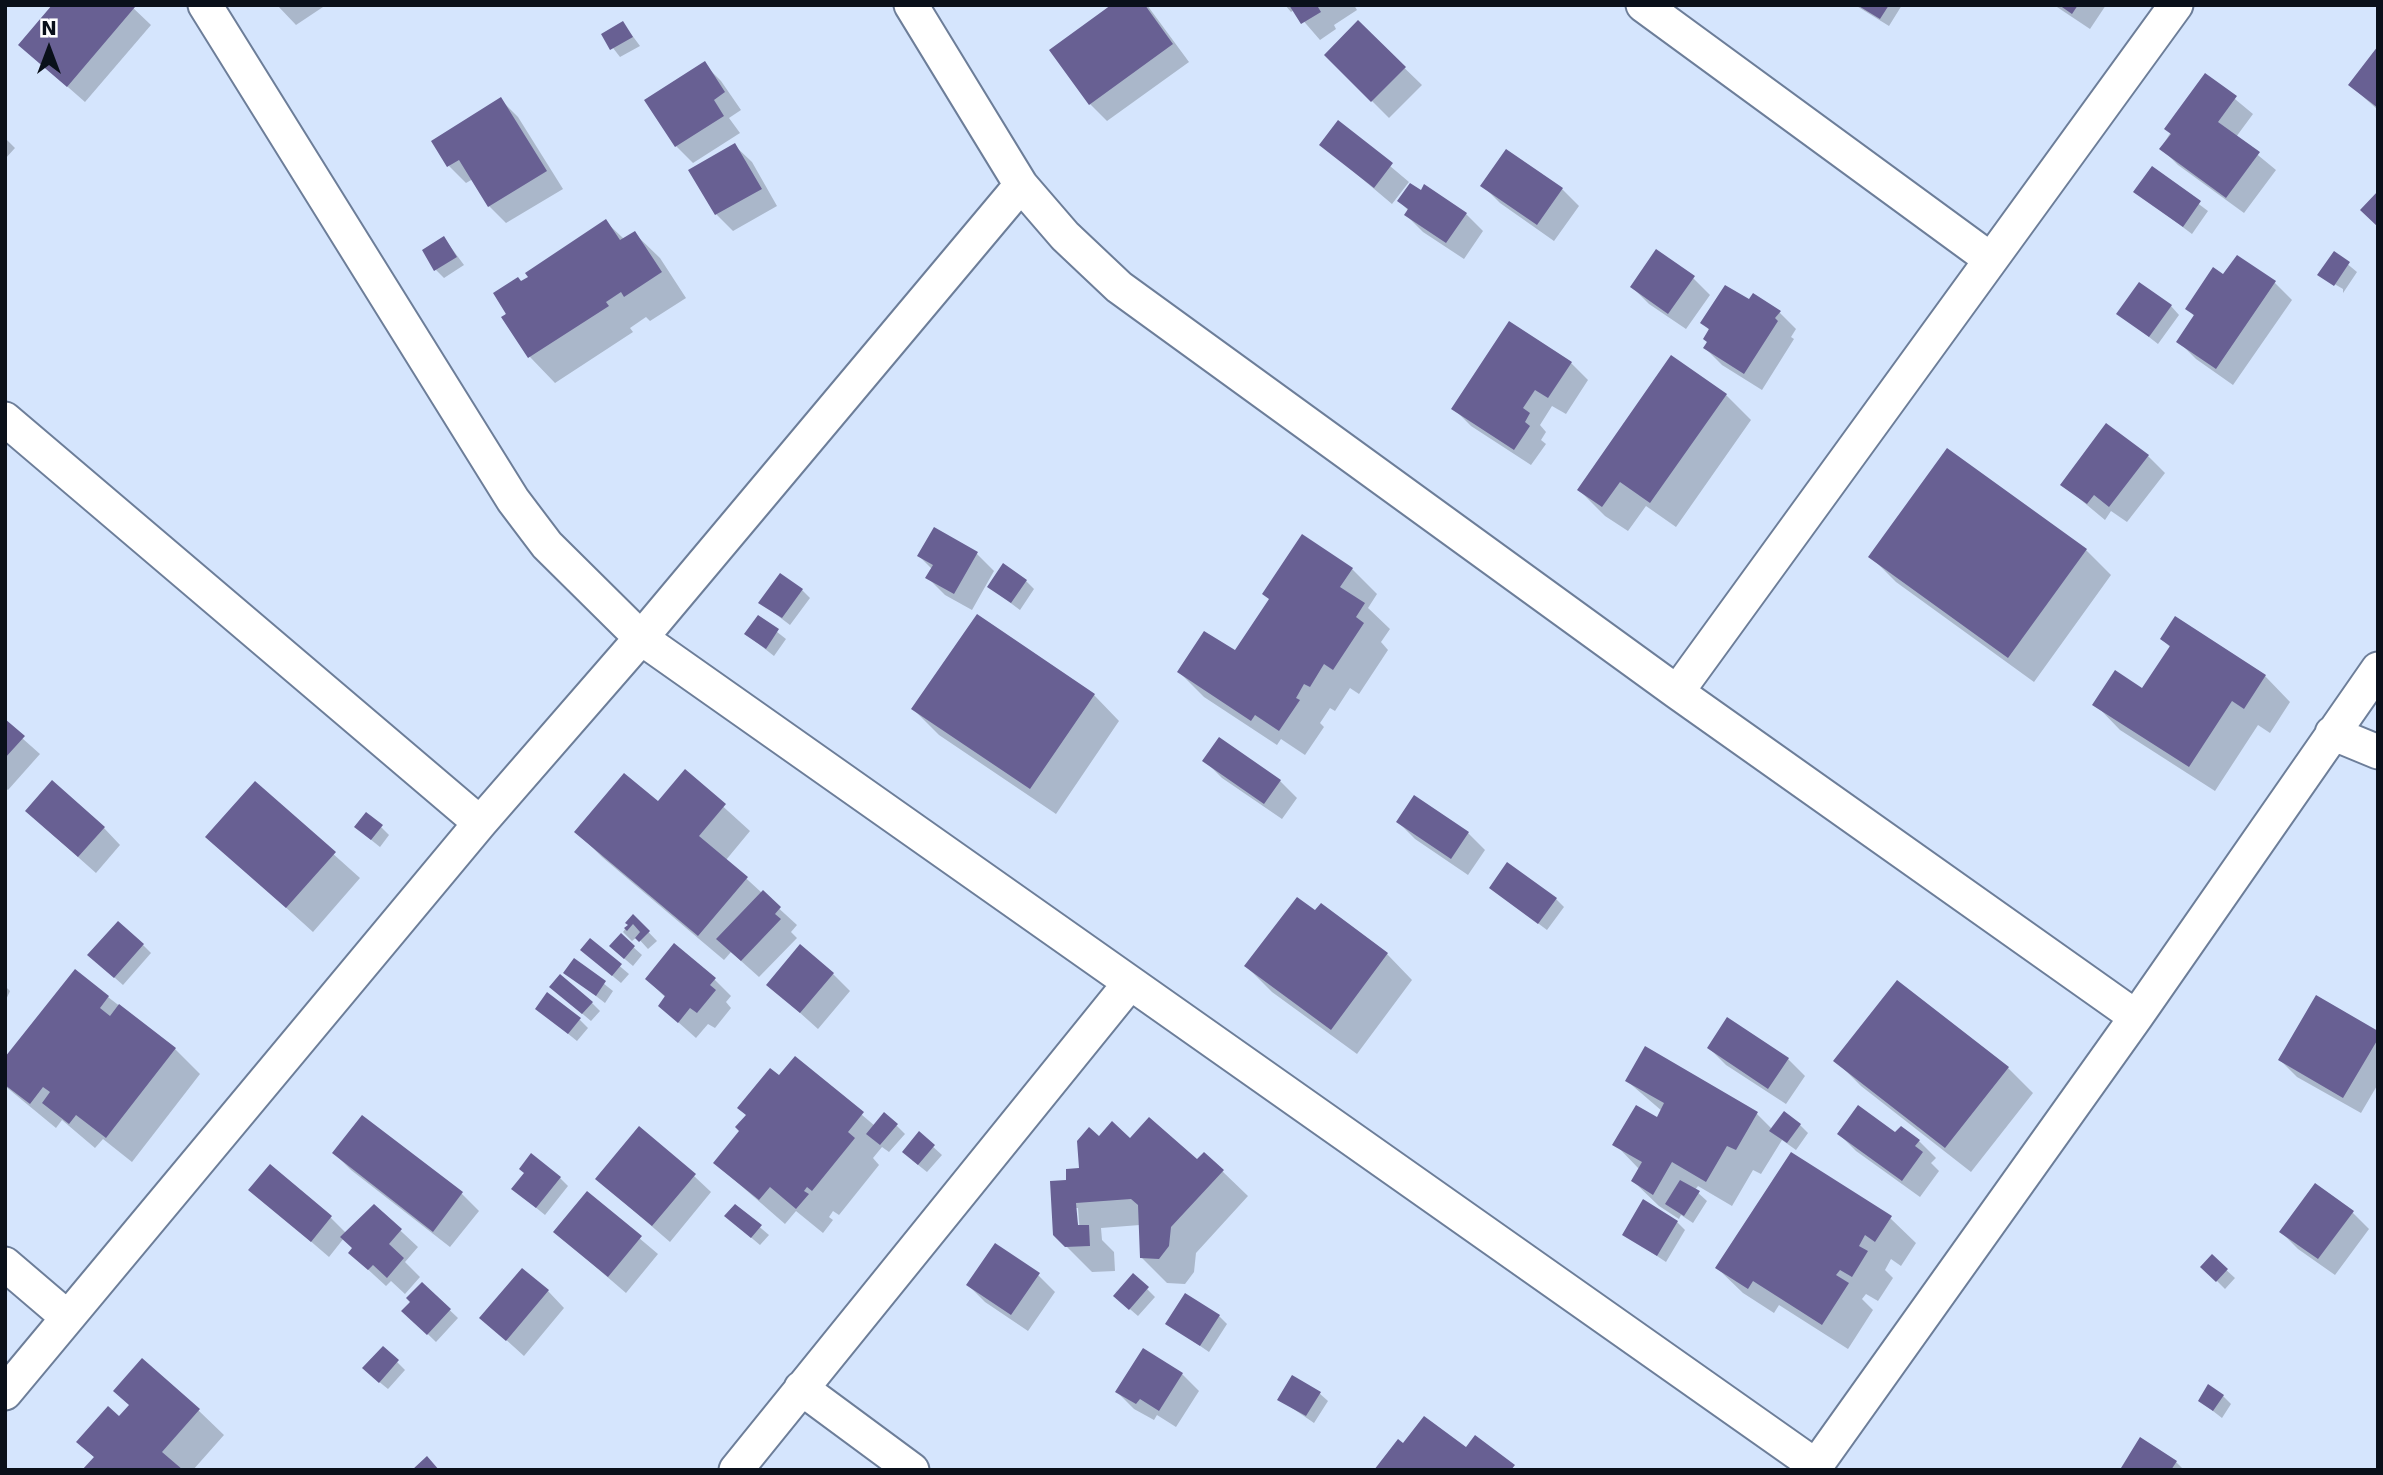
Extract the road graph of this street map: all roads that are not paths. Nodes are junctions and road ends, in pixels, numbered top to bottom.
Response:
1 (205, 5) edge
2 (912, 5) edge
3 (1643, 5) edge
4 (2176, 5) edge
5 (1021, 185) junction
6 (1990, 259) junction
7 (5, 419) edge
8 (641, 638) junction
9 (2378, 668) edge
10 (1677, 692) junction
11 (2332, 733) junction
12 (2378, 752) edge
13 (480, 823) junction
14 (1130, 983) junction
15 (2136, 1017) junction
16 (5, 1264) edge
17 (68, 1317) junction
18 (801, 1388) junction
19 (5, 1393) edge
20 (1815, 1468) edge
21 (736, 1470) edge
22 (912, 1470) edge

1 - 8 street
2 - 5 street
3 - 6 street
4 - 6 street
5 - 8 street
5 - 10 street
6 - 10 street
7 - 13 street
8 - 13 street
8 - 14 street
9 - 11 street
10 - 15 street
11 - 12 street
11 - 15 street
13 - 17 street
14 - 18 street
14 - 20 street
15 - 20 street
16 - 17 street
17 - 19 street
18 - 21 street
18 - 22 street

